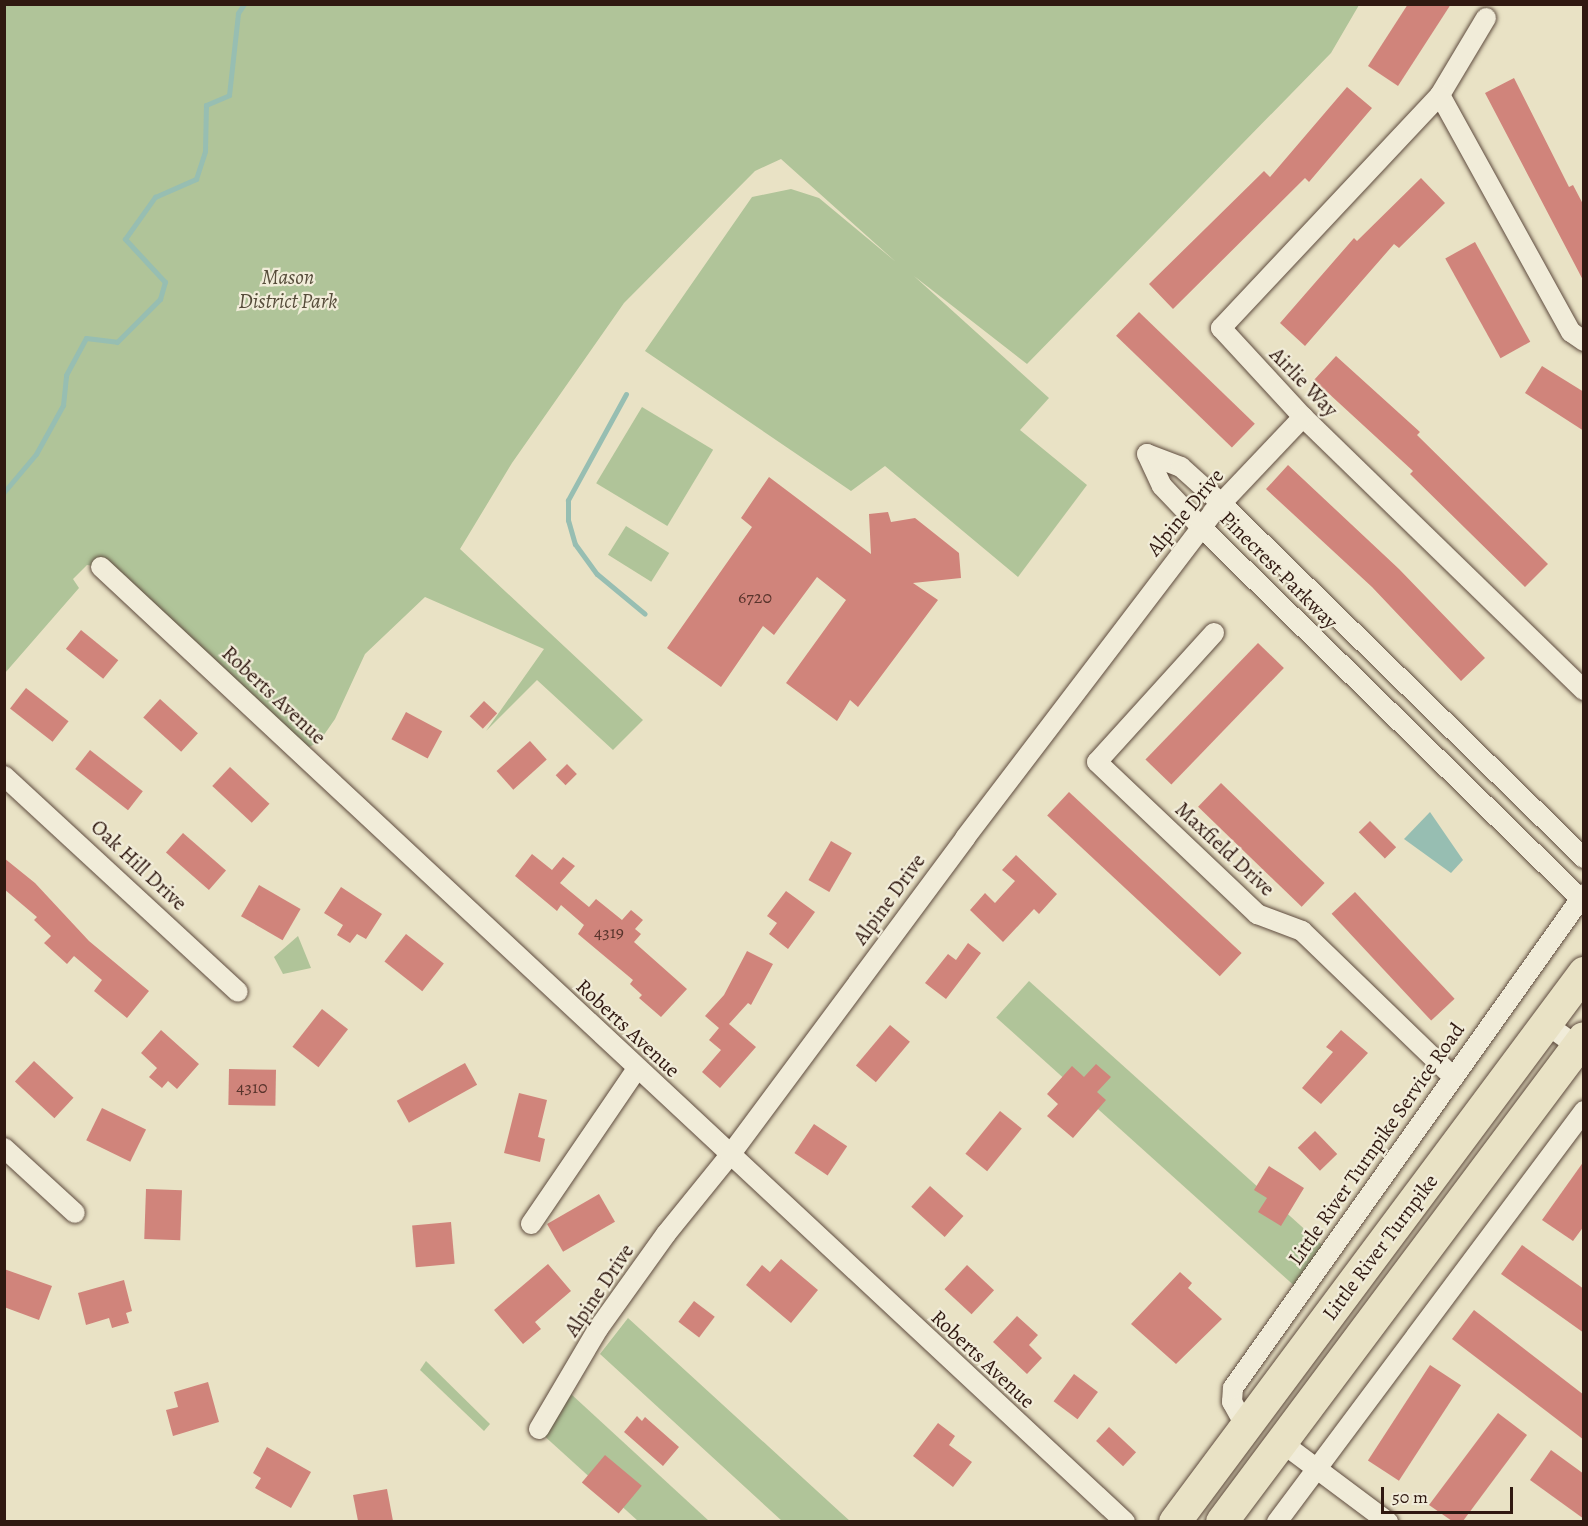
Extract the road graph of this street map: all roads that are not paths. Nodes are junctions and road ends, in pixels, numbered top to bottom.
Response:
1 (1486, 18) dead end
2 (1440, 95) junction
3 (1584, 341) edge
4 (1303, 417) junction
5 (1221, 503) junction
6 (1201, 527) junction
7 (100, 567) dead end
8 (1214, 633) dead end
9 (1584, 690) edge
10 (4, 776) edge
11 (1584, 858) edge
12 (1582, 898) edge
13 (1584, 973) edge
14 (238, 992) dead end
15 (1546, 1024) junction
16 (1582, 1045) edge
17 (636, 1070) junction
18 (1454, 1078) junction
19 (1584, 1111) edge
20 (4, 1148) edge
21 (730, 1155) junction
22 (75, 1213) dead end
23 (531, 1224) dead end
24 (1246, 1427) junction
25 (538, 1429) dead end
26 (1281, 1442) junction
27 (1316, 1468) junction
28 (1125, 1521) edge
29 (1176, 1521) edge
30 (1222, 1521) edge
31 (1277, 1521) edge
32 (1388, 1521) edge

1 - 2 street
2 - 3 street
2 - 4 street, Airlie Way
4 - 5 street, Alpine Drive
4 - 9 street, Airlie Way
5 - 6 street, Alpine Drive
5 - 6 street, Pinecrest Parkway
5 - 11 street, Pinecrest Parkway
6 - 12 street, Pinecrest Parkway
6 - 21 street, Alpine Drive
7 - 17 street, Roberts Avenue
8 - 18 street, Maxfield Drive
10 - 14 street, Oak Hill Drive
12 - 18 street, Little River Turnpike Service Road
13 - 15 main road, Little River Turnpike
15 - 16 street
15 - 24 main road, Little River Turnpike
16 - 26 main road, Little River Turnpike
17 - 21 street, Roberts Avenue
17 - 23 street
18 - 24 street, Little River Turnpike Service Road
19 - 27 street
20 - 22 street
21 - 25 street, Alpine Drive
21 - 28 street, Roberts Avenue
24 - 29 main road, Little River Turnpike
26 - 27 street
26 - 30 main road, Little River Turnpike
27 - 31 street
27 - 32 street

